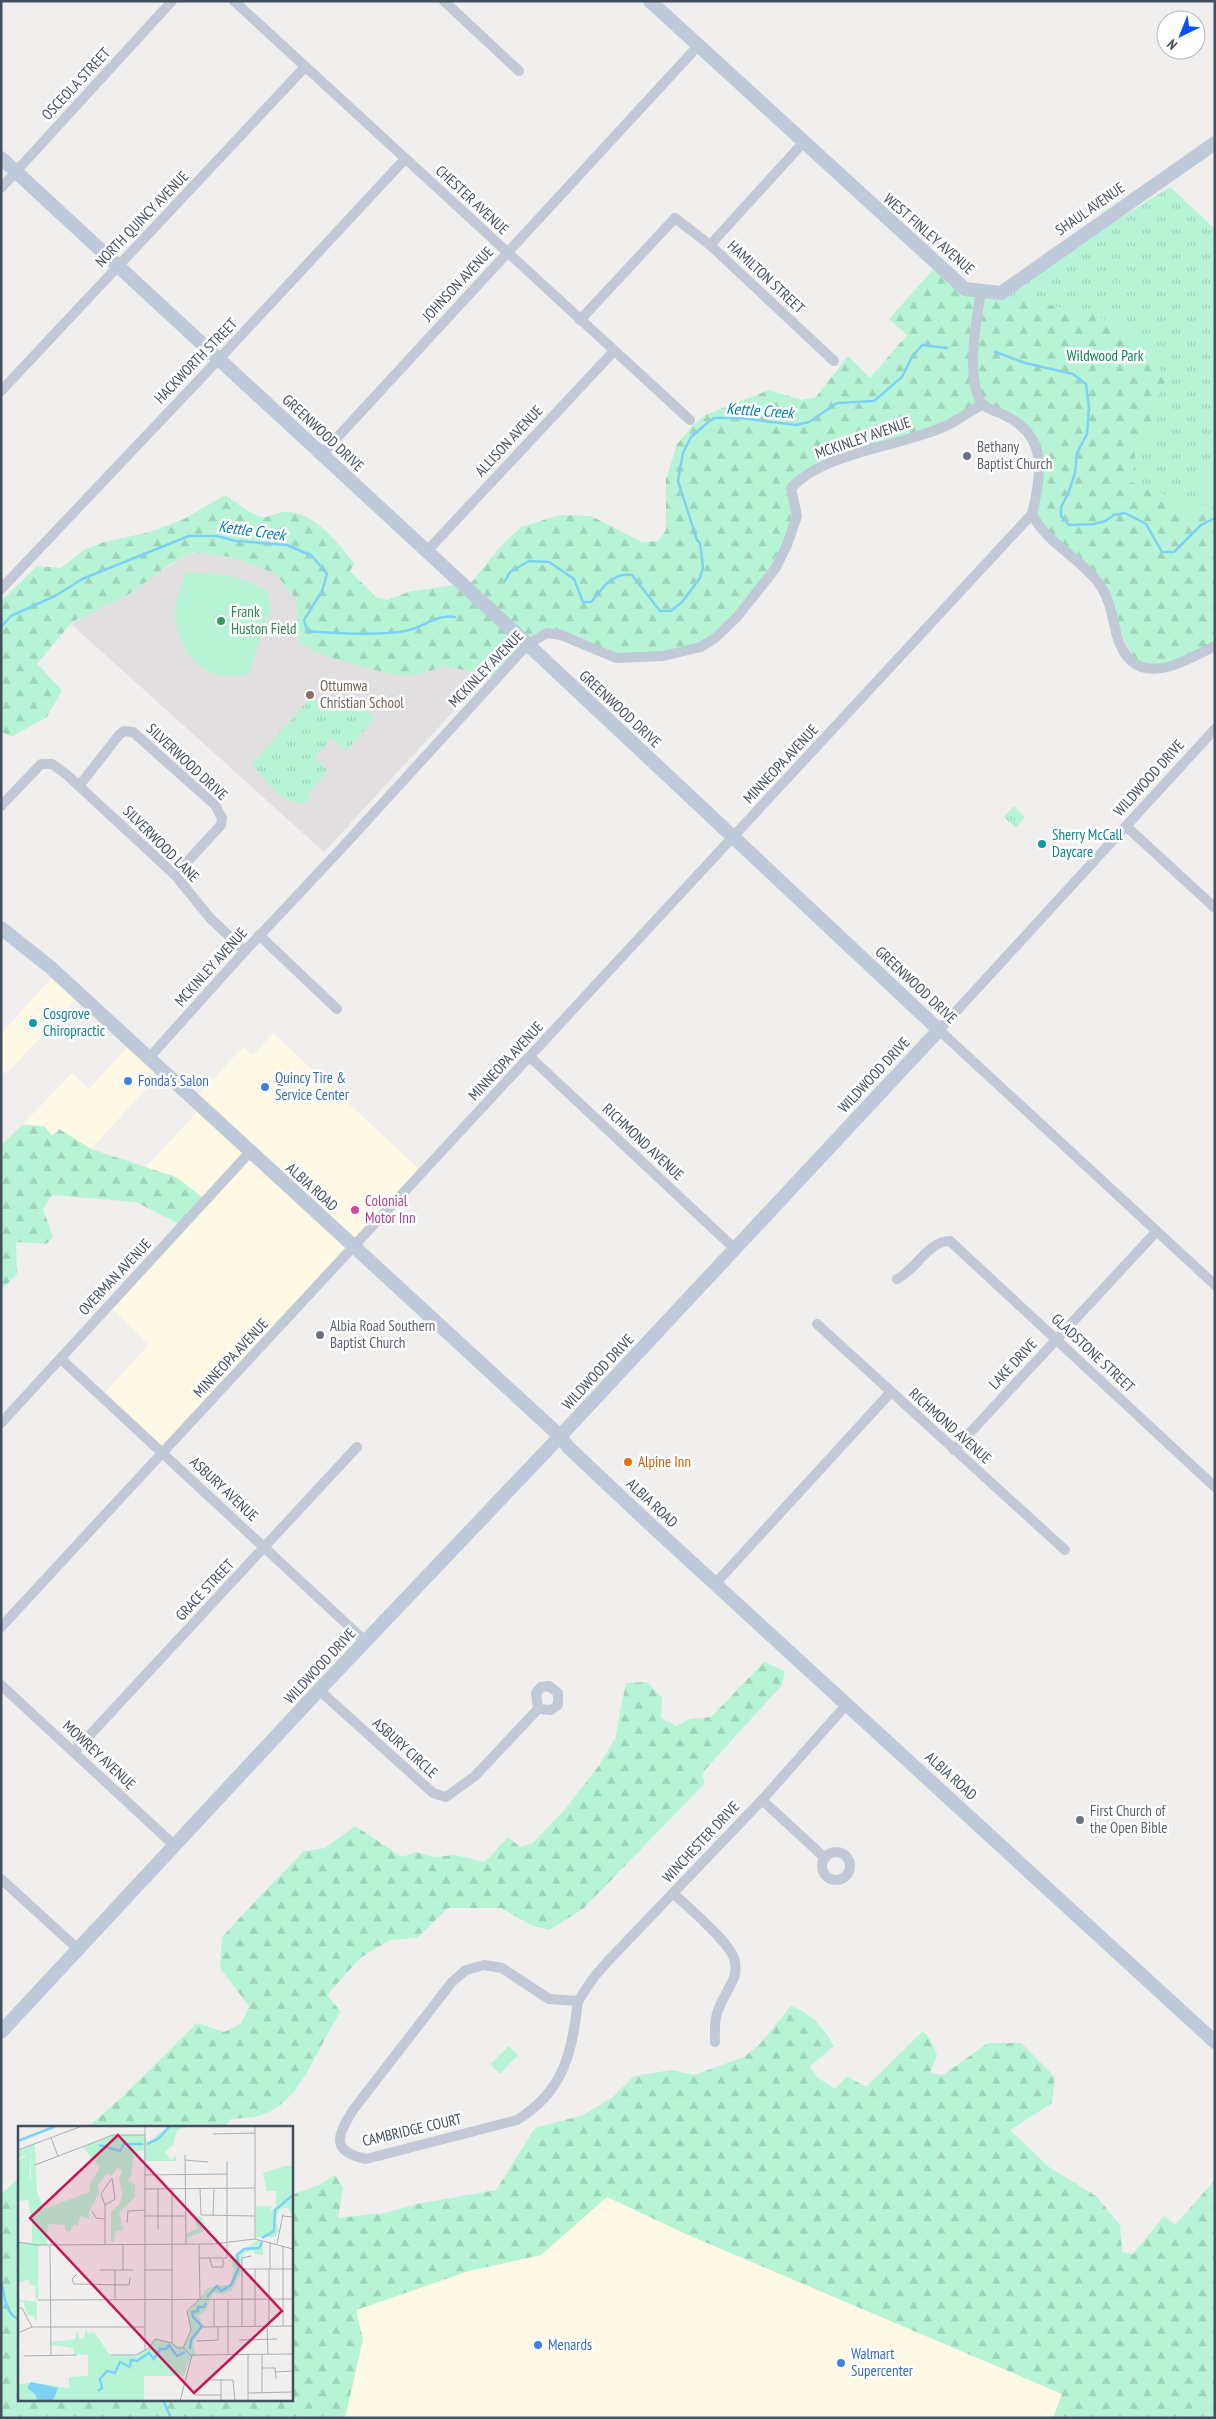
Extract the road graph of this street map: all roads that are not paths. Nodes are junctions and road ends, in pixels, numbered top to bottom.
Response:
1 (172, 1) edge
2 (234, 1) edge
3 (444, 1) edge
4 (650, 1) edge
5 (698, 46) junction
6 (305, 67) junction
7 (520, 71) dead end
8 (803, 143) junction
9 (1215, 143) edge
10 (1, 158) edge
11 (405, 159) junction
12 (16, 172) junction
13 (1, 188) edge
14 (710, 245) junction
15 (507, 253) junction
16 (118, 266) junction
17 (981, 292) junction
18 (580, 320) junction
19 (614, 350) junction
20 (219, 359) junction
21 (834, 361) dead end
22 (1, 391) edge
23 (983, 404) junction
24 (690, 420) dead end
25 (322, 454) junction
26 (1032, 514) junction
27 (427, 551) junction
28 (3, 583) edge
29 (528, 644) junction
30 (1215, 646) edge
31 (1215, 729) edge
32 (79, 786) junction
33 (1, 806) edge
34 (1127, 827) junction
35 (733, 838) junction
36 (175, 875) junction
37 (1215, 908) edge
38 (1, 928) edge
39 (259, 935) junction
40 (245, 951) junction
41 (337, 1010) dead end
42 (939, 1030) junction
43 (530, 1057) junction
44 (148, 1059) junction
45 (250, 1152) junction
46 (1156, 1232) junction
47 (355, 1248) junction
48 (735, 1249) junction
49 (897, 1279) dead end
50 (1215, 1285) edge
51 (816, 1324) dead end
52 (1057, 1339) junction
53 (61, 1359) junction
54 (891, 1392) junction
55 (1, 1423) edge
56 (560, 1436) junction
57 (357, 1447) dead end
58 (954, 1450) junction
59 (164, 1452) junction
60 (1215, 1487) edge
61 (264, 1547) junction
62 (1065, 1550) dead end
63 (715, 1584) junction
64 (1, 1627) edge
65 (365, 1641) junction
66 (1, 1685) edge
67 (319, 1690) junction
68 (847, 1704) junction
69 (538, 1709) dead end
70 (74, 1752) junction
71 (762, 1800) junction
72 (176, 1846) junction
73 (825, 1858) dead end
74 (1, 1879) edge
75 (673, 1893) junction
76 (79, 1950) junction
77 (578, 2001) junction
78 (1, 2032) edge
79 (715, 2042) dead end
80 (1215, 2042) edge

1 - 12 street, OSCEOLA STREET
2 - 6 street, CHESTER AVENUE
3 - 7 street
4 - 5 street, WEST FINLEY AVENUE
5 - 8 street, WEST FINLEY AVENUE
5 - 15 street, JOHNSON AVENUE
6 - 11 street, CHESTER AVENUE
6 - 16 street, NORTH QUINCY AVENUE
8 - 14 street
8 - 17 street, WEST FINLEY AVENUE
9 - 17 street, SHAUL AVENUE
10 - 12 street, GREENWOOD DRIVE
11 - 15 street, CHESTER AVENUE
11 - 20 street, HACKWORTH STREET
12 - 13 street, OSCEOLA STREET
12 - 16 street, GREENWOOD DRIVE
14 - 18 street, HAMILTON STREET
14 - 21 street, HAMILTON STREET
15 - 18 street, CHESTER AVENUE
15 - 25 street, JOHNSON AVENUE
16 - 20 street, GREENWOOD DRIVE
16 - 22 street, NORTH QUINCY AVENUE
17 - 23 street, WEST FINLEY AVENUE
18 - 19 street, CHESTER AVENUE
19 - 24 street, CHESTER AVENUE
19 - 27 street, ALLISON AVENUE
20 - 25 street, GREENWOOD DRIVE
20 - 28 street, HACKWORTH STREET
23 - 26 street
23 - 29 street, MCKINLEY AVENUE
25 - 27 street, GREENWOOD DRIVE
26 - 30 street
26 - 35 street, MINNEOPA AVENUE
27 - 29 street, GREENWOOD DRIVE
29 - 35 street, GREENWOOD DRIVE
29 - 39 street, MCKINLEY AVENUE
31 - 34 street, WILDWOOD DRIVE
32 - 33 street, SILVERWOOD LANE
32 - 36 street, SILVERWOOD LANE
32 - 36 street, SILVERWOOD DRIVE
34 - 37 street
34 - 42 street, WILDWOOD DRIVE
35 - 42 street, GREENWOOD DRIVE
35 - 43 street, MINNEOPA AVENUE
36 - 40 street, SILVERWOOD LANE
38 - 44 street, ALBIA ROAD
39 - 40 street, MCKINLEY AVENUE
39 - 41 street
40 - 44 street, MCKINLEY AVENUE
42 - 46 street, GREENWOOD DRIVE
42 - 48 street, WILDWOOD DRIVE
43 - 47 street, MINNEOPA AVENUE
43 - 48 street, RICHMOND AVENUE
44 - 45 street, ALBIA ROAD
45 - 47 street, ALBIA ROAD
45 - 53 street, OVERMAN AVENUE
46 - 50 street, GREENWOOD DRIVE
46 - 52 street, LAKE DRIVE
47 - 56 street, ALBIA ROAD
47 - 59 street, MINNEOPA AVENUE
48 - 56 street, WILDWOOD DRIVE
49 - 52 street, GLADSTONE STREET
51 - 54 street, RICHMOND AVENUE
52 - 58 street, LAKE DRIVE
52 - 60 street, GLADSTONE STREET
53 - 55 street, OVERMAN AVENUE
53 - 59 street, ASBURY AVENUE
54 - 58 street, RICHMOND AVENUE
54 - 63 street
56 - 63 street, ALBIA ROAD
56 - 65 street, WILDWOOD DRIVE
57 - 61 street, GRACE STREET
58 - 62 street, RICHMOND AVENUE
59 - 61 street, ASBURY AVENUE
59 - 64 street, MINNEOPA AVENUE
61 - 65 street, ASBURY AVENUE
61 - 70 street, GRACE STREET
63 - 68 street, ALBIA ROAD
65 - 67 street, WILDWOOD DRIVE
66 - 70 street, MOWREY AVENUE
67 - 69 street, ASBURY CIRCLE
67 - 72 street, WILDWOOD DRIVE
68 - 71 street, WINCHESTER DRIVE
68 - 80 street, ALBIA ROAD
70 - 72 street, MOWREY AVENUE
71 - 73 street
71 - 75 street, WINCHESTER DRIVE
72 - 76 street, WILDWOOD DRIVE
74 - 76 street
75 - 77 street, WINCHESTER DRIVE
75 - 79 street
76 - 78 street, WILDWOOD DRIVE
77 - 77 street, CAMBRIDGE COURT

